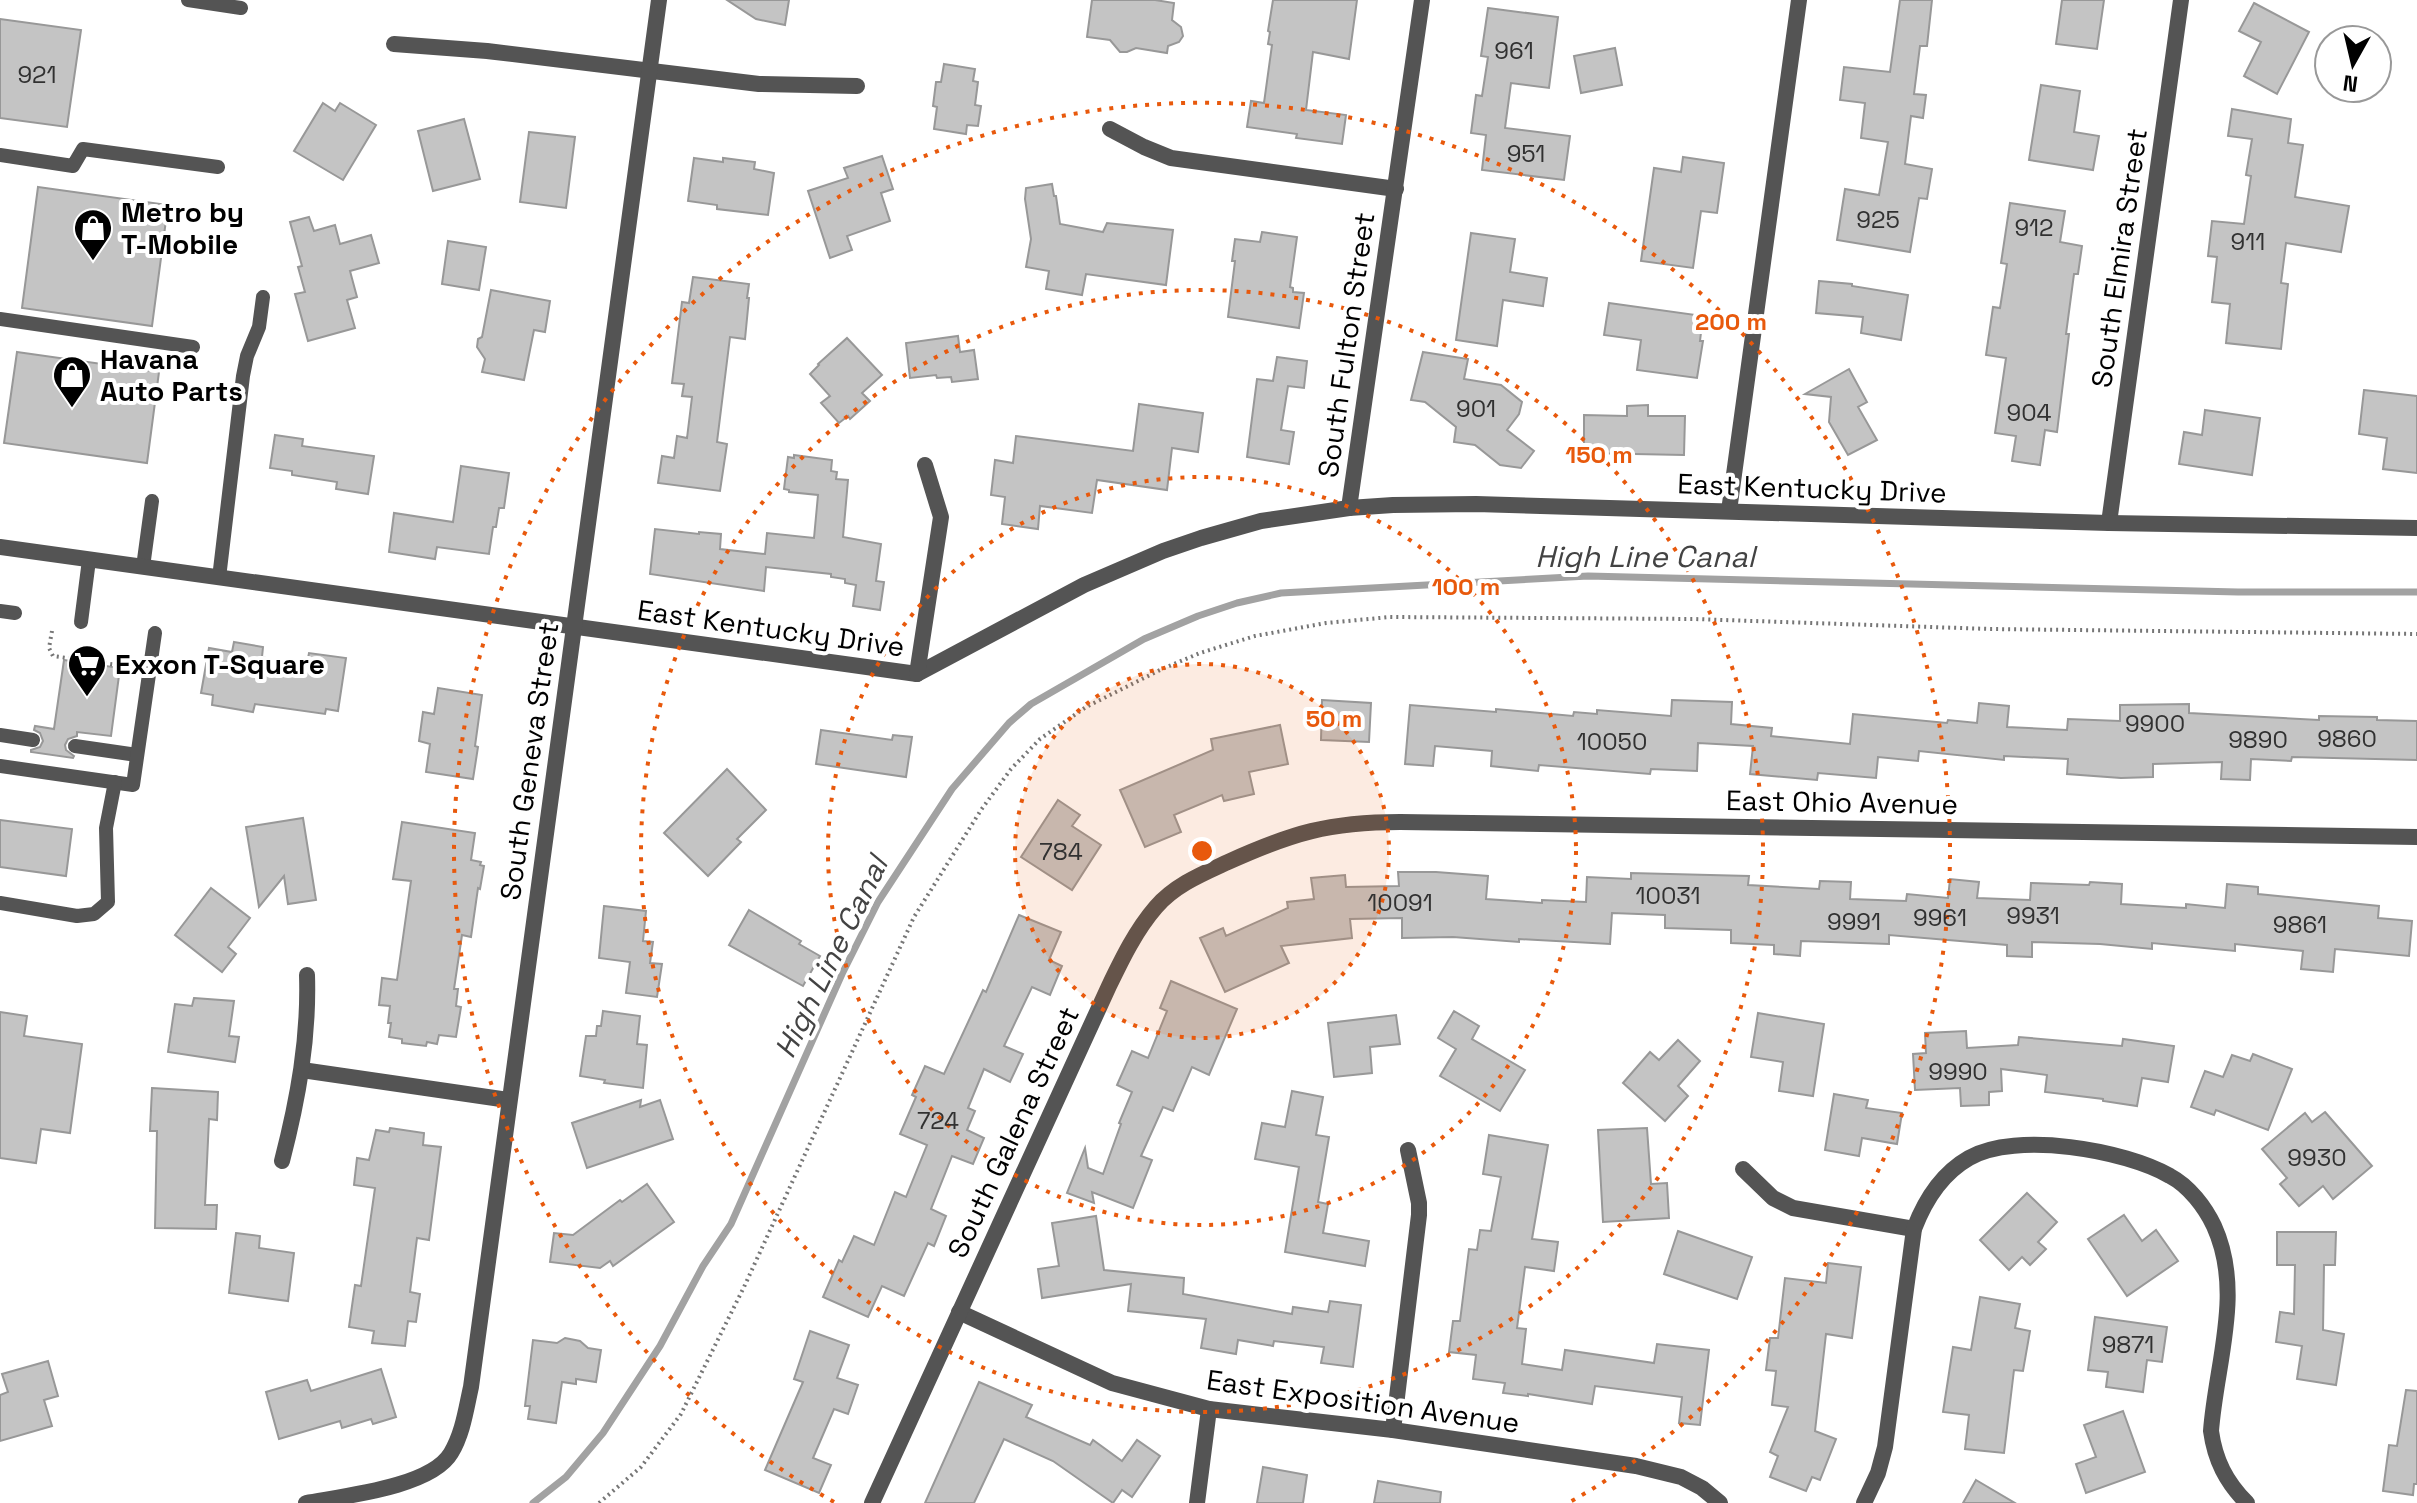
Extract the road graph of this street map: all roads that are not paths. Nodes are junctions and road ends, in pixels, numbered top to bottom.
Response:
1 (188, 0) edge
2 (659, 0) edge
3 (1422, 0) edge
4 (1799, 0) edge
5 (2181, 0) edge
6 (241, 8) dead end
7 (394, 44) dead end
8 (649, 71) junction
9 (857, 86) dead end
10 (1110, 129) dead end
11 (0, 155) edge
12 (218, 167) dead end
13 (1396, 189) junction
14 (263, 297) dead end
15 (0, 319) edge
16 (193, 347) dead end
17 (925, 465) dead end
18 (152, 501) dead end
19 (1349, 508) junction
20 (1729, 511) junction
21 (2109, 523) junction
22 (2417, 528) edge
23 (0, 547) edge
24 (89, 560) junction
25 (143, 567) junction
26 (219, 578) junction
27 (81, 622) dead end
28 (574, 627) junction
29 (155, 633) dead end
30 (917, 674) junction
31 (0, 735) edge
32 (33, 740) dead end
33 (75, 746) dead end
34 (137, 755) junction
35 (0, 766) edge
36 (115, 782) junction
37 (2417, 837) edge
38 (1269, 843) joint
39 (0, 903) edge
40 (307, 975) dead end
41 (302, 1070) junction
42 (508, 1100) junction
43 (1408, 1150) dead end
44 (282, 1161) dead end
45 (1743, 1169) dead end
46 (1914, 1229) junction
47 (959, 1312) junction
48 (1209, 1409) junction
49 (1393, 1430) junction
50 (306, 1503) edge
51 (872, 1503) edge
52 (1197, 1503) edge
53 (1720, 1503) edge
54 (1864, 1503) edge
55 (2247, 1503) edge

1 - 6 lane
2 - 8 street, South Geneva Street
3 - 13 street, South Fulton Street
4 - 20 street
5 - 21 street, South Elmira Street
7 - 8 street
8 - 9 street
8 - 28 street, South Geneva Street
10 - 13 street, South Fulton Street
11 - 12 lane
13 - 19 street, South Fulton Street
14 - 26 lane
15 - 16 lane
17 - 30 street
18 - 25 lane
19 - 20 street, East Kentucky Drive
19 - 30 street, East Kentucky Drive
20 - 21 street, East Kentucky Drive
21 - 22 street, East Kentucky Drive
23 - 24 street, East Kentucky Drive
24 - 25 street, East Kentucky Drive
24 - 27 lane
25 - 26 street, East Kentucky Drive
26 - 28 street, East Kentucky Drive
28 - 30 street, East Kentucky Drive
28 - 42 street, South Geneva Street
29 - 34 lane
31 - 32 lane
33 - 34 lane
34 - 36 lane
35 - 36 lane
36 - 39 lane
37 - 38 street, East Ohio Avenue
38 - 47 street, South Galena Street
40 - 41 street
41 - 42 street
41 - 44 street
42 - 50 street, South Geneva Street
43 - 49 street
45 - 46 street
46 - 54 street
46 - 55 street
47 - 48 street, East Exposition Avenue
47 - 51 street, South Galena Street
48 - 49 street, East Exposition Avenue
48 - 52 street
49 - 53 street, East Exposition Avenue

